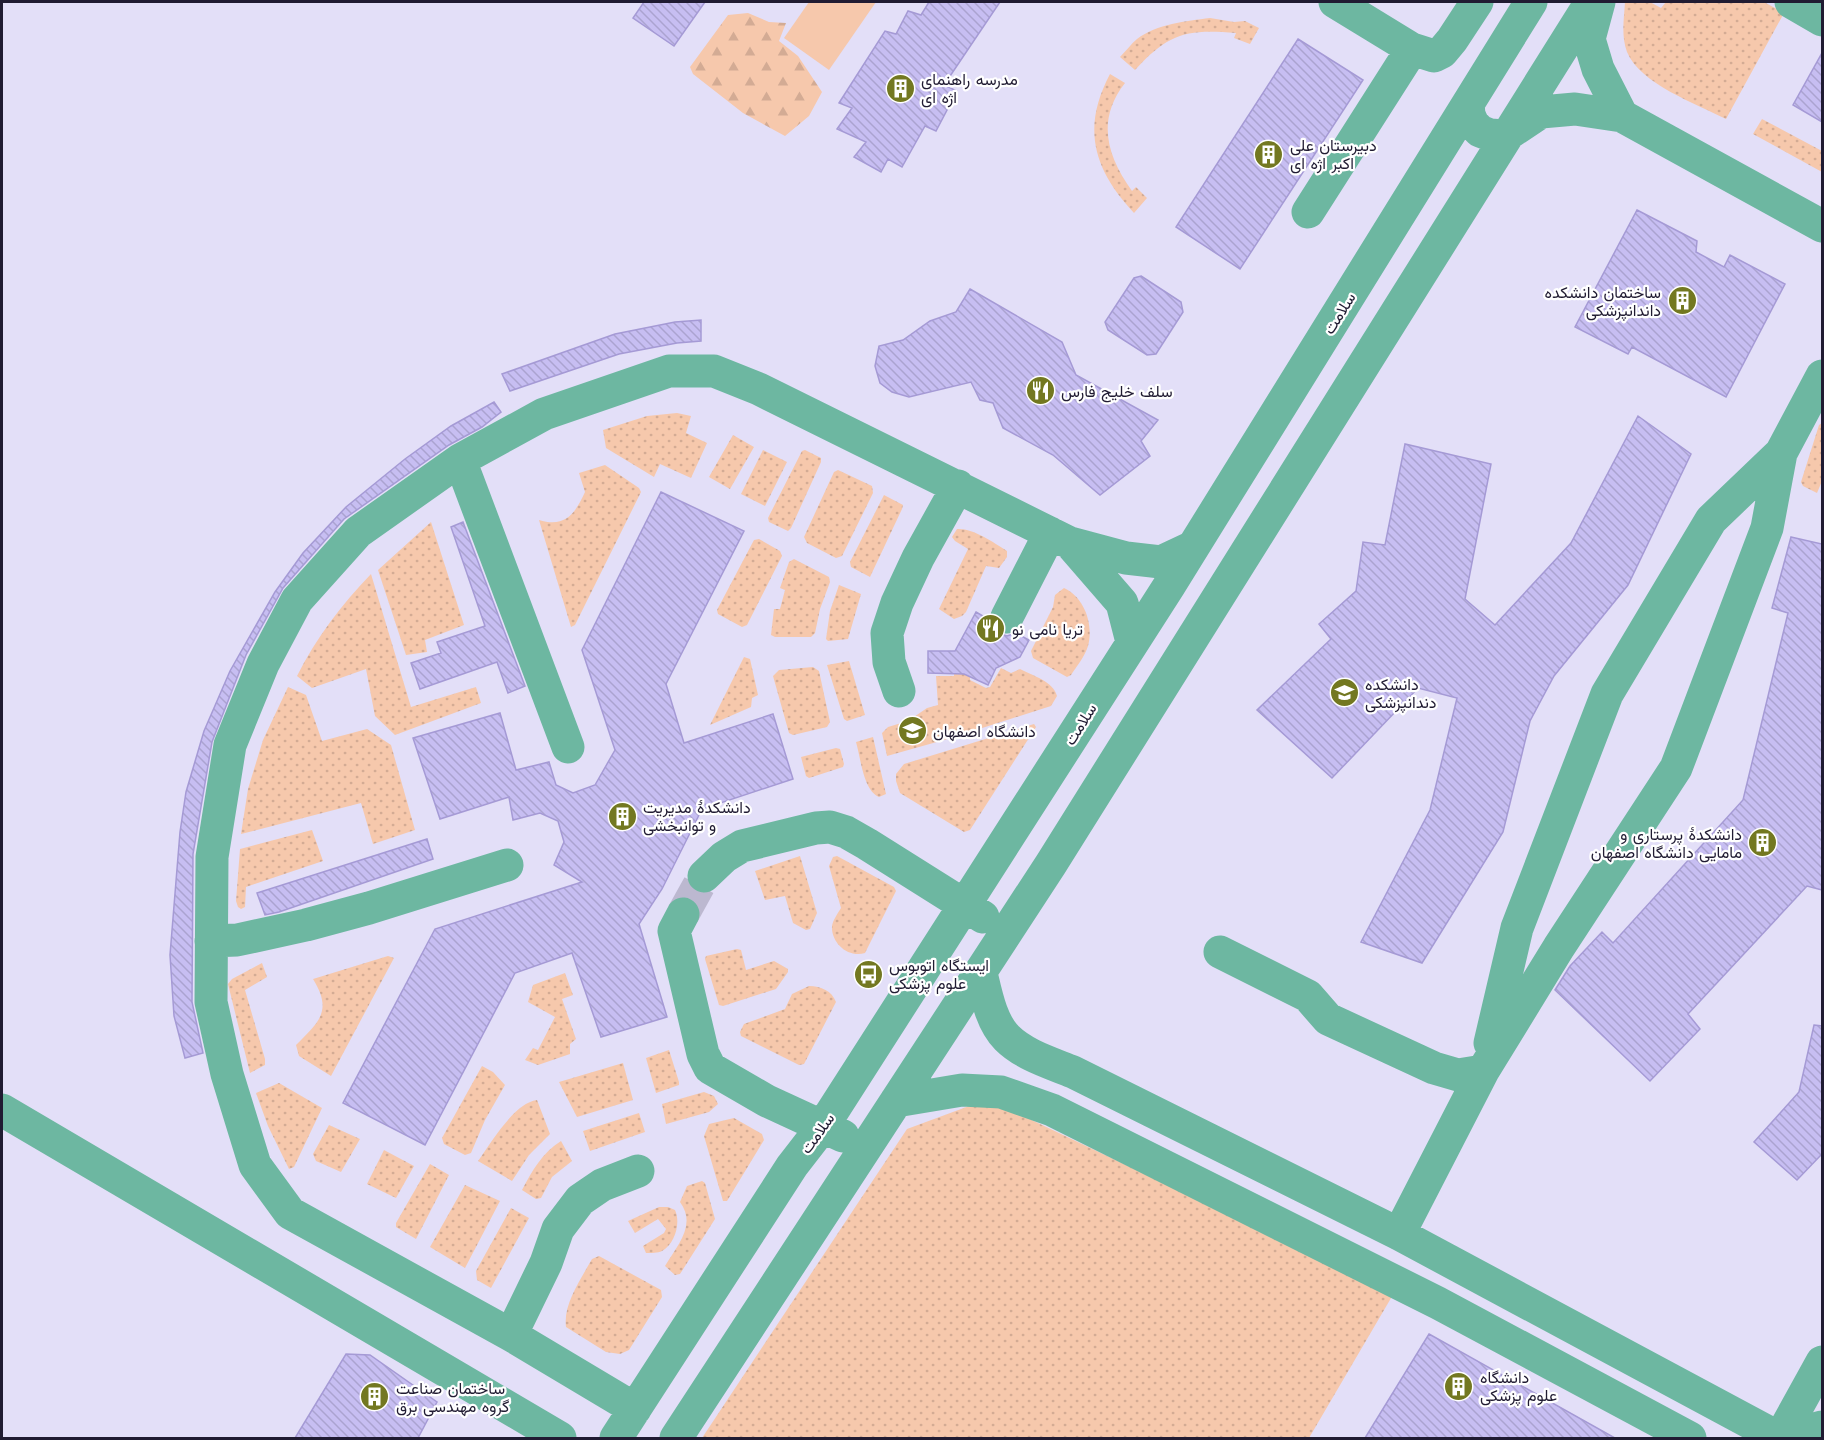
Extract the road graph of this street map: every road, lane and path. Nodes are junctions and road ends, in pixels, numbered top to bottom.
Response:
1 (1335, 2) edge
2 (1477, 2) edge
3 (1531, 2) edge
4 (1591, 2) edge
5 (1599, 2) edge
6 (1791, 2) edge
7 (1822, 20) edge
8 (1412, 49) junction
9 (1468, 104) junction
10 (1623, 116) junction
11 (1505, 136) junction
12 (1308, 212) dead end
13 (1822, 226) edge
14 (1822, 376) edge
15 (1781, 453) junction
16 (460, 460) junction
17 (958, 486) junction
18 (1060, 538) junction
19 (1193, 548) junction
20 (1007, 617) dead end
21 (1132, 642) junction
22 (899, 691) dead end
23 (568, 747) dead end
24 (507, 865) dead end
25 (704, 876) tunnel mouth
26 (965, 906) junction
27 (683, 915) tunnel mouth
28 (1005, 931) junction
29 (211, 941) junction
30 (1220, 952) dead end
31 (981, 974) junction
32 (1483, 1071) junction
33 (896, 1101) junction
34 (2, 1110) edge
35 (823, 1126) junction
36 (864, 1148) junction
37 (638, 1171) dead end
38 (1399, 1234) junction
39 (1455, 1266) junction
40 (1438, 1303) junction
41 (511, 1335) junction
42 (1822, 1362) edge
43 (635, 1409) junction
44 (1822, 1427) edge
45 (560, 1438) edge
46 (616, 1438) edge
47 (676, 1438) edge
48 (1690, 1438) edge
49 (1780, 1438) edge

1 - 8 street
2 - 8 street
3 - 9 street, سلامت
4 - 11 street
5 - 10 street
6 - 7 street
8 - 12 street
9 - 11 street
9 - 19 street, سلامت
10 - 11 street
10 - 13 street
11 - 28 street
14 - 15 street
15 - 32 street
15 - 32 street
16 - 17 street
16 - 23 street
16 - 29 street
17 - 18 street
17 - 22 street
18 - 19 street
18 - 20 street
18 - 21 street
19 - 21 street, سلامت
21 - 26 street, سلامت
24 - 29 street
25 - 26 street
26 - 28 street
26 - 35 street, سلامت
27 - 35 street
28 - 31 street
29 - 41 street
30 - 32 street
31 - 33 street
31 - 38 street
32 - 38 street
33 - 36 street
33 - 40 street
34 - 45 street
35 - 36 street
35 - 43 street, سلامت
36 - 47 street
37 - 41 street
38 - 39 street
39 - 40 street
39 - 49 street
40 - 48 street
41 - 43 street
42 - 49 street
43 - 46 street, سلامت
44 - 49 street

